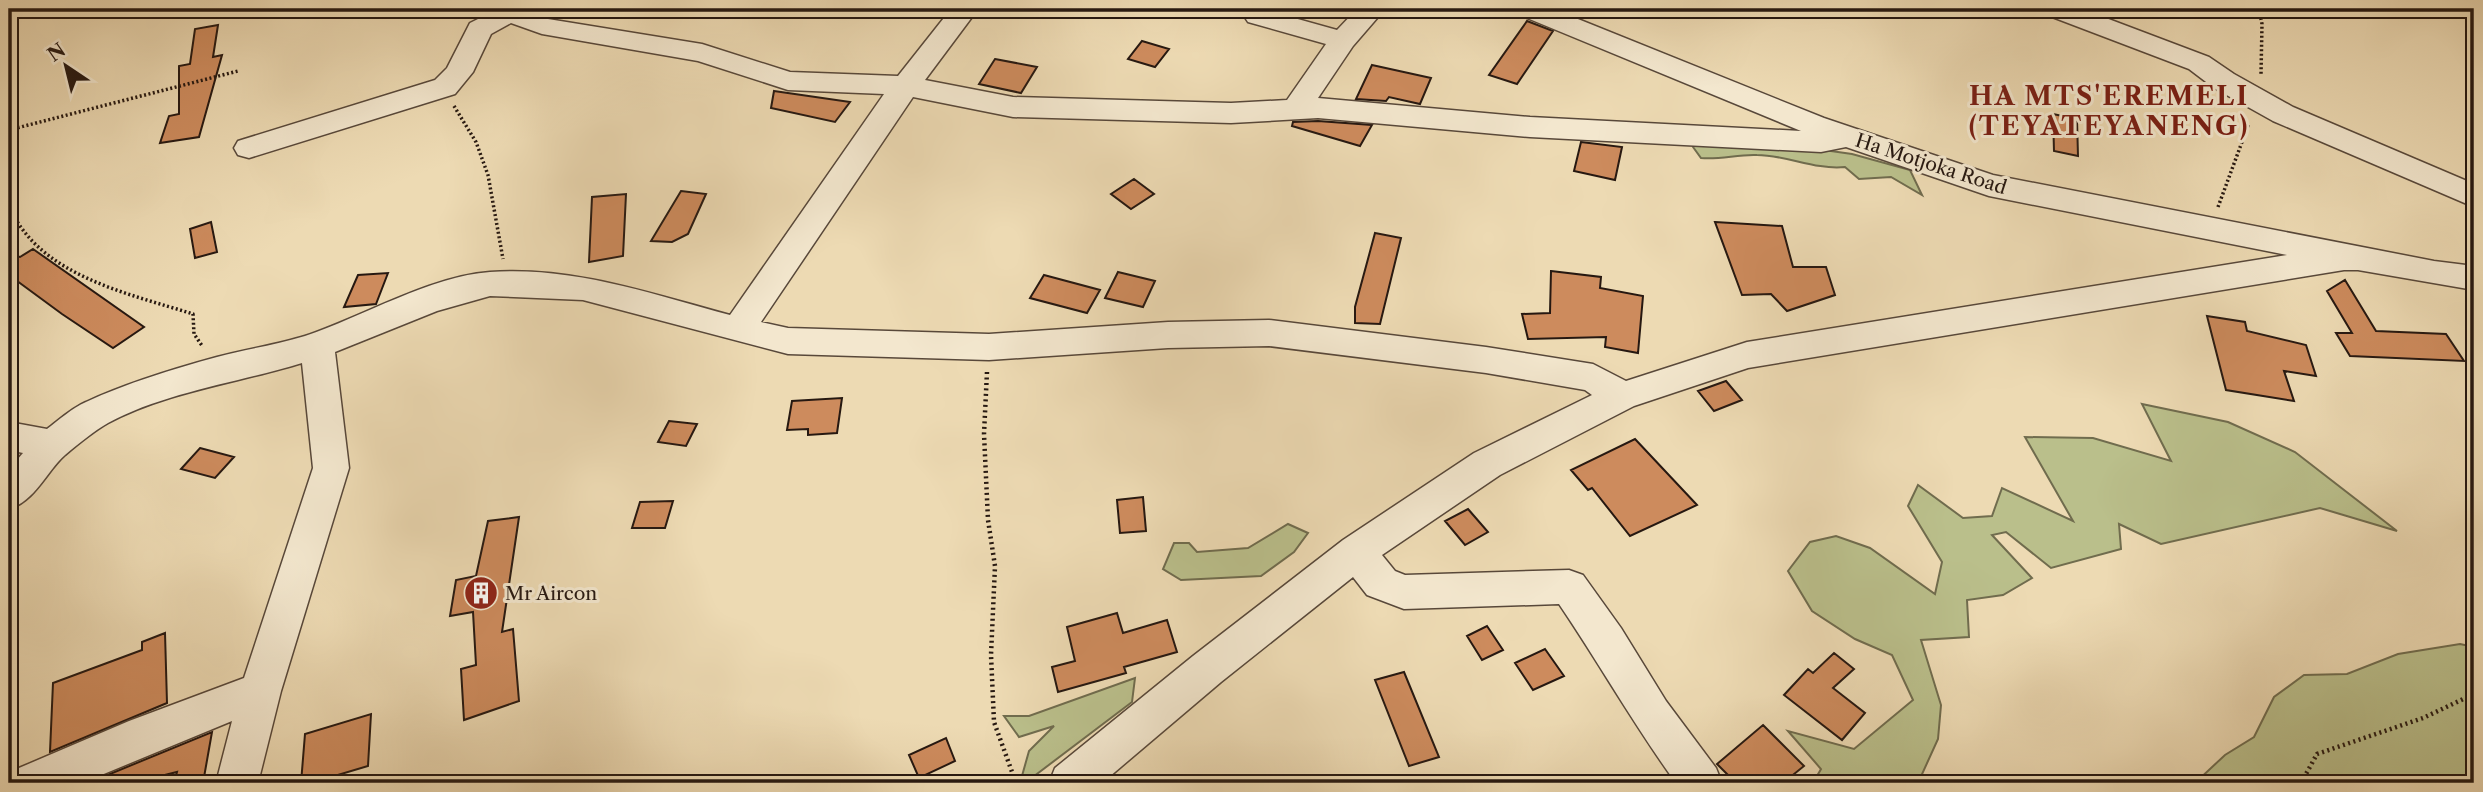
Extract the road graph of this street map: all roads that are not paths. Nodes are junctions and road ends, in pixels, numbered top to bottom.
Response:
1 (965, 9) edge
2 (1372, 9) edge
3 (1530, 9) edge
4 (2057, 9) edge
5 (508, 11) edge
6 (1258, 16) dead end
7 (1343, 40) junction
8 (906, 86) junction
9 (1296, 109) junction
10 (1846, 137) junction
11 (249, 148) dead end
12 (2474, 197) edge
13 (2360, 258) junction
14 (2474, 278) edge
15 (738, 330) junction
16 (317, 345) junction
17 (1622, 396) junction
18 (9, 436) edge
19 (52, 445) junction
20 (9, 494) edge
21 (1356, 552) junction
22 (260, 691) junction
23 (34, 783) edge
24 (237, 783) edge
25 (1070, 783) edge
26 (1701, 783) edge

1 - 8 street
2 - 7 street
3 - 10 street, Ha Motjoka Road
4 - 12 street
5 - 8 street
5 - 11 street
6 - 7 street
7 - 9 street
8 - 9 street
8 - 15 street
9 - 10 street
10 - 13 street, Ha Motjoka Road
13 - 14 street, Ha Motjoka Road
13 - 17 street
15 - 16 street
15 - 17 street
16 - 19 street
16 - 22 street
17 - 21 street
18 - 19 street
19 - 20 street
21 - 25 street
21 - 26 street
22 - 23 street
22 - 24 street

